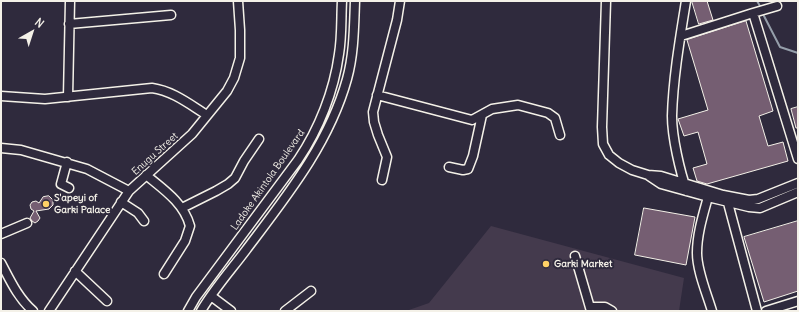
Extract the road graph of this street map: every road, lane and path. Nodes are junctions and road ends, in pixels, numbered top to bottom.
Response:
1 (70, 1) edge
2 (238, 1) edge
3 (342, 1) edge
4 (355, 1) edge
5 (400, 1) edge
6 (606, 1) edge
7 (686, 1) edge
8 (772, 5) edge
9 (753, 13) junction
10 (171, 15) dead end
11 (70, 24) junction
12 (681, 36) junction
13 (377, 95) junction
14 (1, 96) edge
15 (68, 97) junction
16 (482, 114) junction
17 (207, 115) junction
18 (560, 134) dead end
19 (259, 138) dead end
20 (1, 148) edge
21 (798, 159) edge
22 (67, 162) junction
23 (449, 167) dead end
24 (146, 175) junction
25 (382, 180) dead end
26 (798, 183) edge
27 (686, 187) junction
28 (69, 188) dead end
29 (129, 190) junction
30 (798, 192) edge
31 (708, 197) junction
32 (121, 202) junction
33 (728, 203) junction
34 (182, 208) junction
35 (144, 221) dead end
36 (27, 223) dead end
37 (1, 234) edge
38 (575, 256) dead end
39 (1, 263) edge
40 (76, 271) junction
41 (164, 274) dead end
42 (311, 291) dead end
43 (211, 296) junction
44 (107, 301) dead end
45 (798, 301) edge
46 (590, 309) edge
47 (33, 311) edge
48 (49, 311) edge
49 (188, 311) edge
50 (201, 311) edge
51 (231, 311) edge
52 (285, 311) edge
53 (612, 311) edge
54 (712, 311) edge
55 (757, 311) edge
56 (766, 311) edge

1 - 11 street
2 - 17 street, Enugu Street
3 - 49 street, Ladoke Akintola Boulevard
4 - 43 street
5 - 13 street
6 - 27 street
7 - 12 street
8 - 9 street
9 - 12 street
9 - 21 street
10 - 11 street
11 - 15 street
12 - 27 street
13 - 16 street
13 - 25 street
14 - 15 street
15 - 17 street
16 - 18 street
16 - 23 street
17 - 24 street, Enugu Street
19 - 34 street
20 - 22 street
22 - 28 street
22 - 29 street
24 - 29 street, Enugu Street
24 - 34 street
26 - 27 street
27 - 31 street
29 - 32 street, Enugu Street
30 - 33 street
31 - 33 street
31 - 54 street
32 - 35 street
32 - 40 street, Enugu Street
33 - 55 street
34 - 41 street
36 - 37 street
38 - 46 street
39 - 47 street
40 - 44 street
40 - 48 street, Enugu Street
42 - 52 street
43 - 50 street
43 - 51 street
45 - 56 street
46 - 53 street

